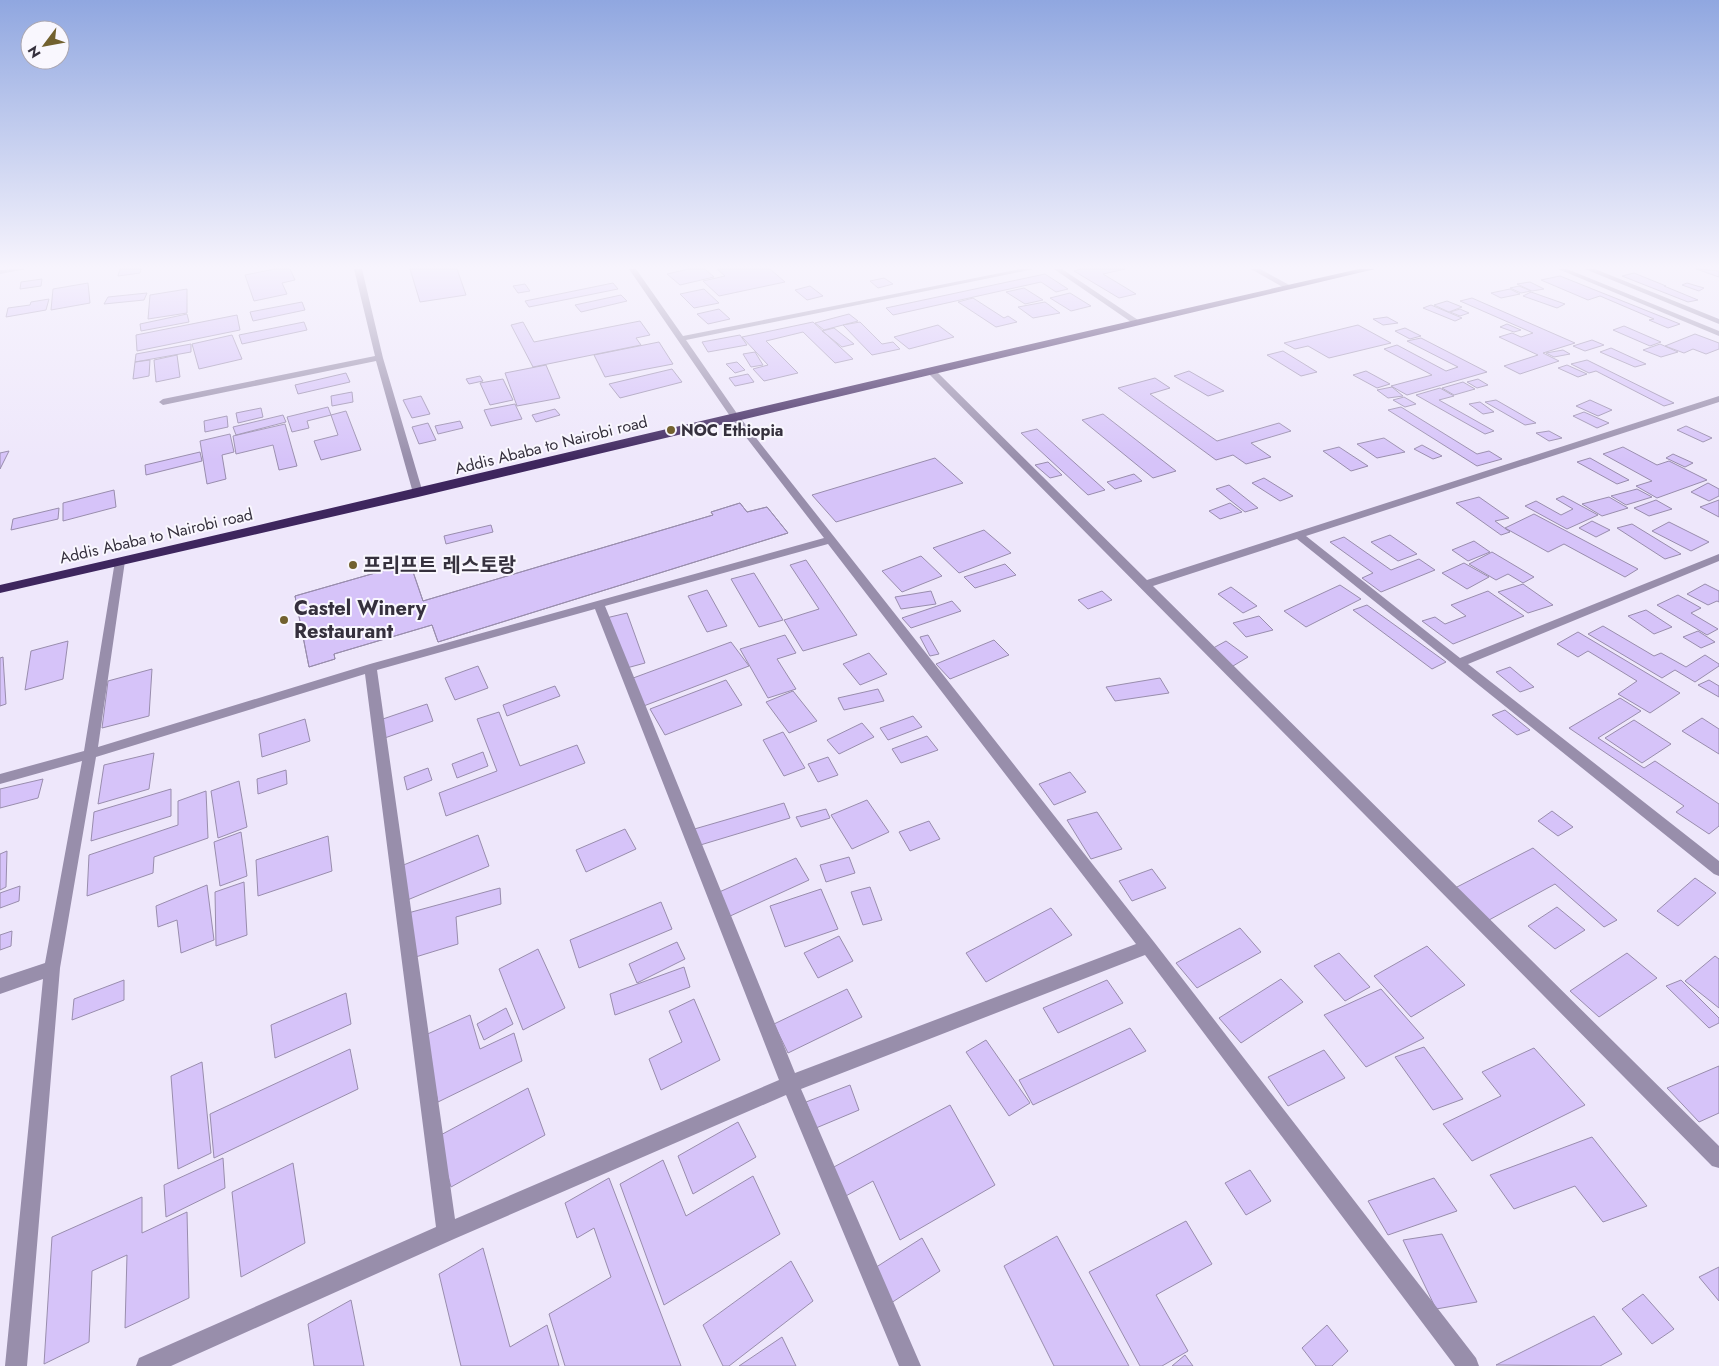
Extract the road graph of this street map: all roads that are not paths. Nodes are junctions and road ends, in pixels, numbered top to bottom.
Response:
1 (374, 333) edge
2 (677, 333) edge
3 (712, 333) edge
4 (1093, 333) edge
5 (681, 339) junction
6 (380, 358) junction
7 (931, 372) junction
8 (1719, 399) edge
9 (163, 402) dead end
10 (735, 417) junction
11 (418, 493) junction
12 (1298, 535) junction
13 (832, 539) junction
14 (1719, 558) edge
15 (120, 561) junction
16 (1144, 585) junction
17 (0, 589) edge
18 (599, 604) junction
19 (1459, 663) junction
20 (370, 668) junction
21 (90, 754) junction
22 (0, 779) edge
23 (1716, 863) edge
24 (1148, 948) junction
25 (52, 968) junction
26 (0, 986) edge
27 (790, 1084) junction
28 (1719, 1159) edge
29 (447, 1232) junction
30 (16, 1366) edge
31 (147, 1366) edge
32 (910, 1366) edge
33 (1468, 1366) edge

1 - 6 street
2 - 5 street
3 - 5 street
4 - 7 highway, Addis Ababa to Nairobi road
5 - 10 street
6 - 9 street
6 - 11 street
7 - 10 highway, Addis Ababa to Nairobi road
7 - 16 street
8 - 12 street
10 - 11 highway, Addis Ababa to Nairobi road
10 - 13 street
11 - 15 highway, Addis Ababa to Nairobi road
12 - 16 street
12 - 19 street
13 - 18 street
13 - 24 street
14 - 19 street
15 - 17 highway, Addis Ababa to Nairobi road
15 - 21 street
16 - 28 street
18 - 20 street
18 - 27 street
19 - 23 street
20 - 21 street
20 - 29 street
21 - 22 street
21 - 25 street
24 - 27 street
24 - 33 street
25 - 26 street
25 - 30 street
27 - 29 street
27 - 32 street
29 - 31 street

